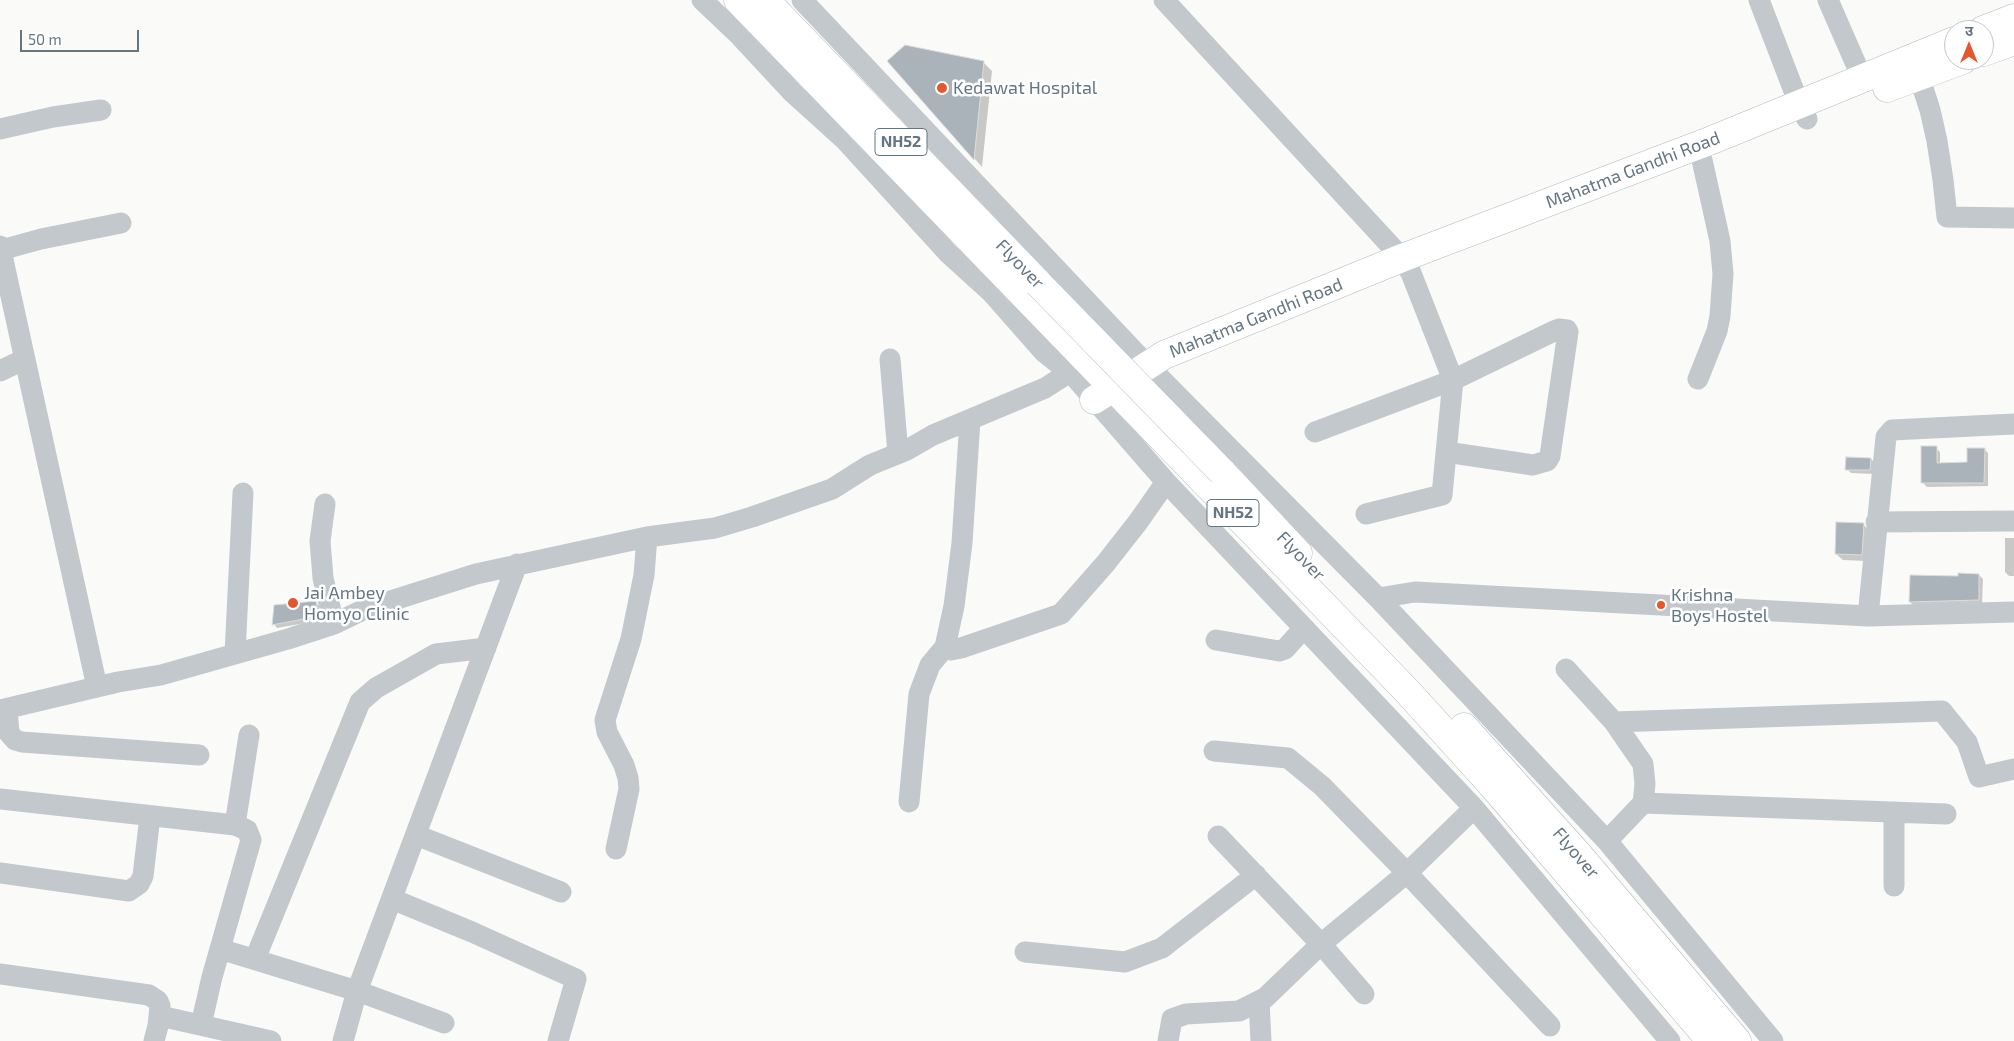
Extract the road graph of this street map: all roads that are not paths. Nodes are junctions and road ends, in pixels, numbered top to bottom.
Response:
1 (702, 0) edge
2 (738, 0) edge
3 (765, 0) edge
4 (802, 0) edge
5 (1164, 0) edge
6 (1759, 0) edge
7 (1828, 0) edge
8 (2014, 18) edge
9 (1994, 26) edge
10 (2014, 42) edge
11 (1944, 45) edge
12 (1994, 49) edge
13 (1944, 67) edge
14 (1919, 76) junction
15 (1862, 78) junction
16 (101, 110) dead end
17 (1803, 111) junction
18 (0, 128) edge
19 (1702, 160) junction
20 (2014, 218) edge
21 (121, 223) dead end
22 (0, 248) edge
23 (1407, 266) junction
24 (4, 279) edge
25 (25, 359) junction
26 (890, 359) dead end
27 (1149, 367) junction
28 (0, 371) edge
29 (1070, 372) junction
30 (1698, 379) dead end
31 (1453, 380) junction
32 (1103, 393) junction
33 (970, 420) junction
34 (2014, 424) edge
35 (1314, 432) dead end
36 (1446, 452) junction
37 (898, 454) junction
38 (1166, 482) junction
39 (243, 493) dead end
40 (325, 504) dead end
41 (1366, 514) dead end
42 (1876, 522) junction
43 (2014, 522) edge
44 (648, 538) junction
45 (517, 564) junction
46 (1378, 598) junction
47 (2014, 612) edge
48 (1868, 616) junction
49 (334, 624) junction
50 (1304, 628) junction
51 (1216, 640) dead end
52 (945, 647) junction
53 (486, 648) junction
54 (235, 653) junction
55 (1566, 669) dead end
56 (97, 687) junction
57 (4, 710) edge
58 (1614, 722) junction
59 (249, 735) dead end
60 (1214, 752) dead end
61 (199, 755) dead end
62 (2014, 769) edge
63 (0, 799) edge
64 (909, 802) dead end
65 (1643, 803) junction
66 (1474, 808) junction
67 (1894, 812) junction
68 (1946, 814) dead end
69 (150, 816) junction
70 (235, 825) junction
71 (416, 835) junction
72 (1218, 836) dead end
73 (1607, 841) junction
74 (616, 849) dead end
75 (0, 873) edge
76 (1408, 873) junction
77 (1256, 875) junction
78 (1894, 886) dead end
79 (561, 892) dead end
80 (392, 899) junction
81 (1321, 944) junction
82 (220, 949) junction
83 (1025, 952) dead end
84 (255, 959) junction
85 (0, 974) edge
86 (358, 991) junction
87 (1364, 994) dead end
88 (1259, 1001) junction
89 (160, 1016) junction
90 (444, 1023) dead end
91 (201, 1025) junction
92 (1550, 1026) dead end
93 (230, 1037) edge
94 (154, 1041) edge
95 (271, 1041) edge
96 (343, 1041) edge
97 (558, 1041) edge
98 (1168, 1041) edge
99 (1261, 1041) edge
100 (1670, 1041) edge
101 (1711, 1041) edge
102 (1737, 1041) edge
103 (1773, 1041) edge

1 - 29 street
2 - 32 main road, NH52
3 - 102 main road, Flyover / NH52, bridge
4 - 27 street
5 - 23 street
6 - 17 street
7 - 15 street
8 - 9 main road
10 - 12 main road
11 - 15 main road, Mahatma Gandhi Road
13 - 14 main road, Mahatma Gandhi Road
14 - 17 main road, Mahatma Gandhi Road
14 - 20 street
15 - 17 main road, Mahatma Gandhi Road
16 - 18 street
17 - 19 main road, Mahatma Gandhi Road
17 - 23 main road, Mahatma Gandhi Road
19 - 23 main road, Mahatma Gandhi Road
19 - 30 street
21 - 22 street
22 - 24 street
23 - 27 main road, Mahatma Gandhi Road
23 - 31 street
24 - 25 street
25 - 28 street
25 - 56 street
26 - 37 street
27 - 32 main road, Mahatma Gandhi Road
27 - 46 street
29 - 32 street
29 - 33 street
31 - 35 street
31 - 36 street
31 - 36 street
32 - 38 street
32 - 101 main road, NH52
33 - 37 street
33 - 52 street
34 - 42 street
36 - 41 street
37 - 44 street
38 - 50 street
38 - 52 street
39 - 54 street
40 - 49 street
42 - 43 street
42 - 48 street
44 - 45 street
44 - 74 street
45 - 49 street
45 - 53 street
46 - 48 street
46 - 73 street
47 - 48 street
49 - 54 street
50 - 51 street
50 - 66 street
52 - 64 street
53 - 71 street
53 - 84 street
54 - 56 street
55 - 58 street
56 - 57 street
57 - 61 street
58 - 62 street
58 - 65 street
59 - 70 street
60 - 76 street
63 - 69 street
65 - 67 street
65 - 73 street
66 - 76 street
66 - 100 street
67 - 68 street
67 - 78 street
69 - 70 street
69 - 75 street
70 - 82 street
71 - 79 street
71 - 80 street
72 - 77 street
73 - 103 street
76 - 81 street
76 - 92 street
77 - 81 street
77 - 83 street
80 - 86 street
80 - 97 street
81 - 87 street
81 - 88 street
82 - 84 street
82 - 91 street
84 - 86 street
85 - 89 street
86 - 90 street
86 - 96 street
88 - 98 street
88 - 99 street
89 - 91 street
89 - 94 street
91 - 93 street
93 - 95 street

